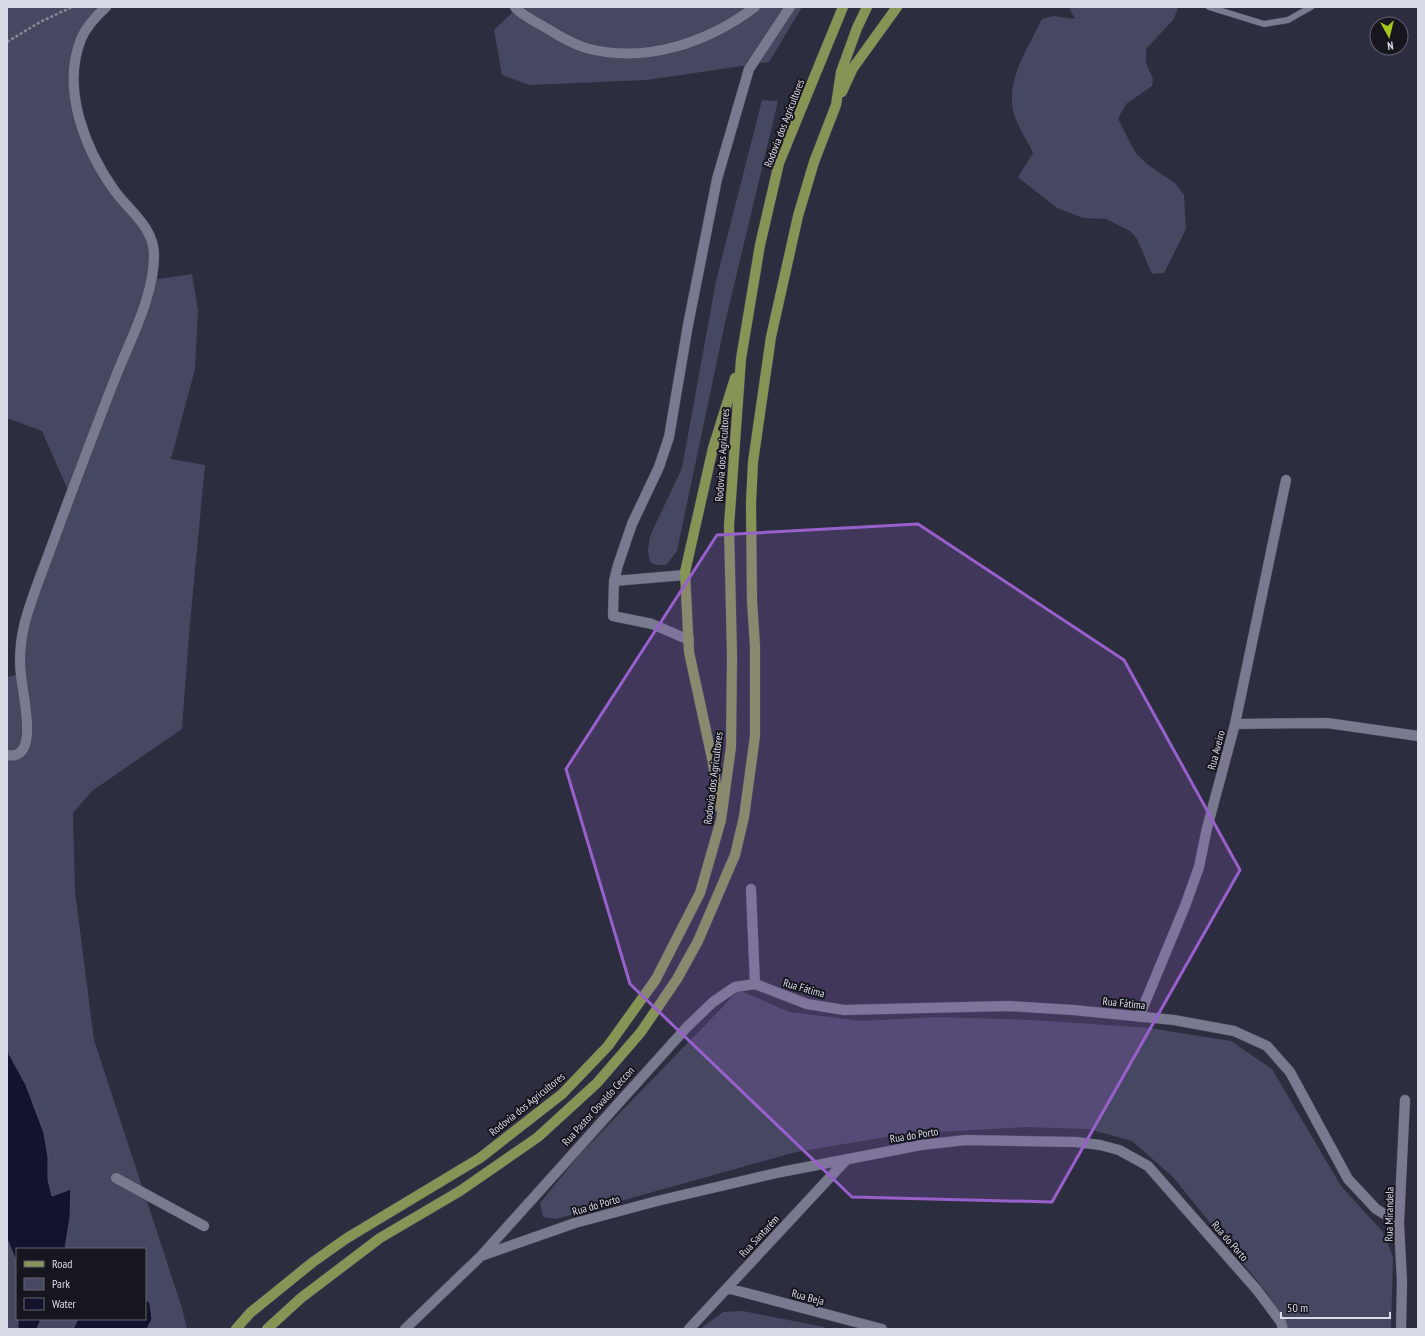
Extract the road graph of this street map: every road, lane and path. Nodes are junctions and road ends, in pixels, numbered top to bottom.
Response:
1 (72, 7) edge
2 (106, 7) edge
3 (515, 7) edge
4 (755, 7) edge
5 (790, 7) edge
6 (843, 7) edge
7 (867, 7) edge
8 (897, 7) edge
9 (1208, 7) edge
10 (1311, 7) edge
11 (7, 42) edge
12 (836, 105) junction
13 (741, 359) junction
14 (1286, 480) dead end
15 (686, 575) junction
16 (614, 581) junction
17 (689, 640) junction
18 (1235, 724) junction
19 (1418, 736) edge
20 (7, 755) edge
21 (721, 820) junction
22 (751, 889) dead end
23 (755, 984) junction
24 (1139, 1017) junction
25 (1405, 1100) dead end
26 (847, 1159) junction
27 (116, 1178) dead end
28 (1399, 1223) junction
29 (204, 1226) dead end
30 (481, 1256) junction
31 (727, 1288) junction
32 (236, 1329) edge
33 (267, 1329) edge
34 (405, 1329) edge
35 (689, 1329) edge
36 (882, 1329) edge
37 (1283, 1329) edge
38 (1401, 1329) edge

1 - 11 path
2 - 20 street
3 - 4 street
5 - 16 street
6 - 13 main road, Rodovia dos Agricultores
7 - 12 main road
8 - 12 main road
9 - 10 lane
12 - 33 main road
13 - 15 main road
13 - 21 main road, Rodovia dos Agricultores
14 - 18 street, Rua Aveiro
15 - 16 street
15 - 17 main road
16 - 17 street
17 - 21 main road
18 - 19 street
18 - 24 street, Rua Aveiro
21 - 32 main road, Rodovia dos Agricultores
22 - 23 street
23 - 24 street, Rua Fátima
23 - 30 street, Rua Pastor Osvaldo Ceccon
24 - 28 street, Rua Fátima
25 - 28 street, Rua Mirandela
26 - 30 street, Rua do Porto
26 - 31 street, Rua Santarém
26 - 37 street, Rua do Porto
27 - 29 street
28 - 38 street, Rua Mirandela
30 - 34 street, Rua Pastor Osvaldo Ceccon
31 - 35 street, Rua Santarém
31 - 36 street, Rua Beja

